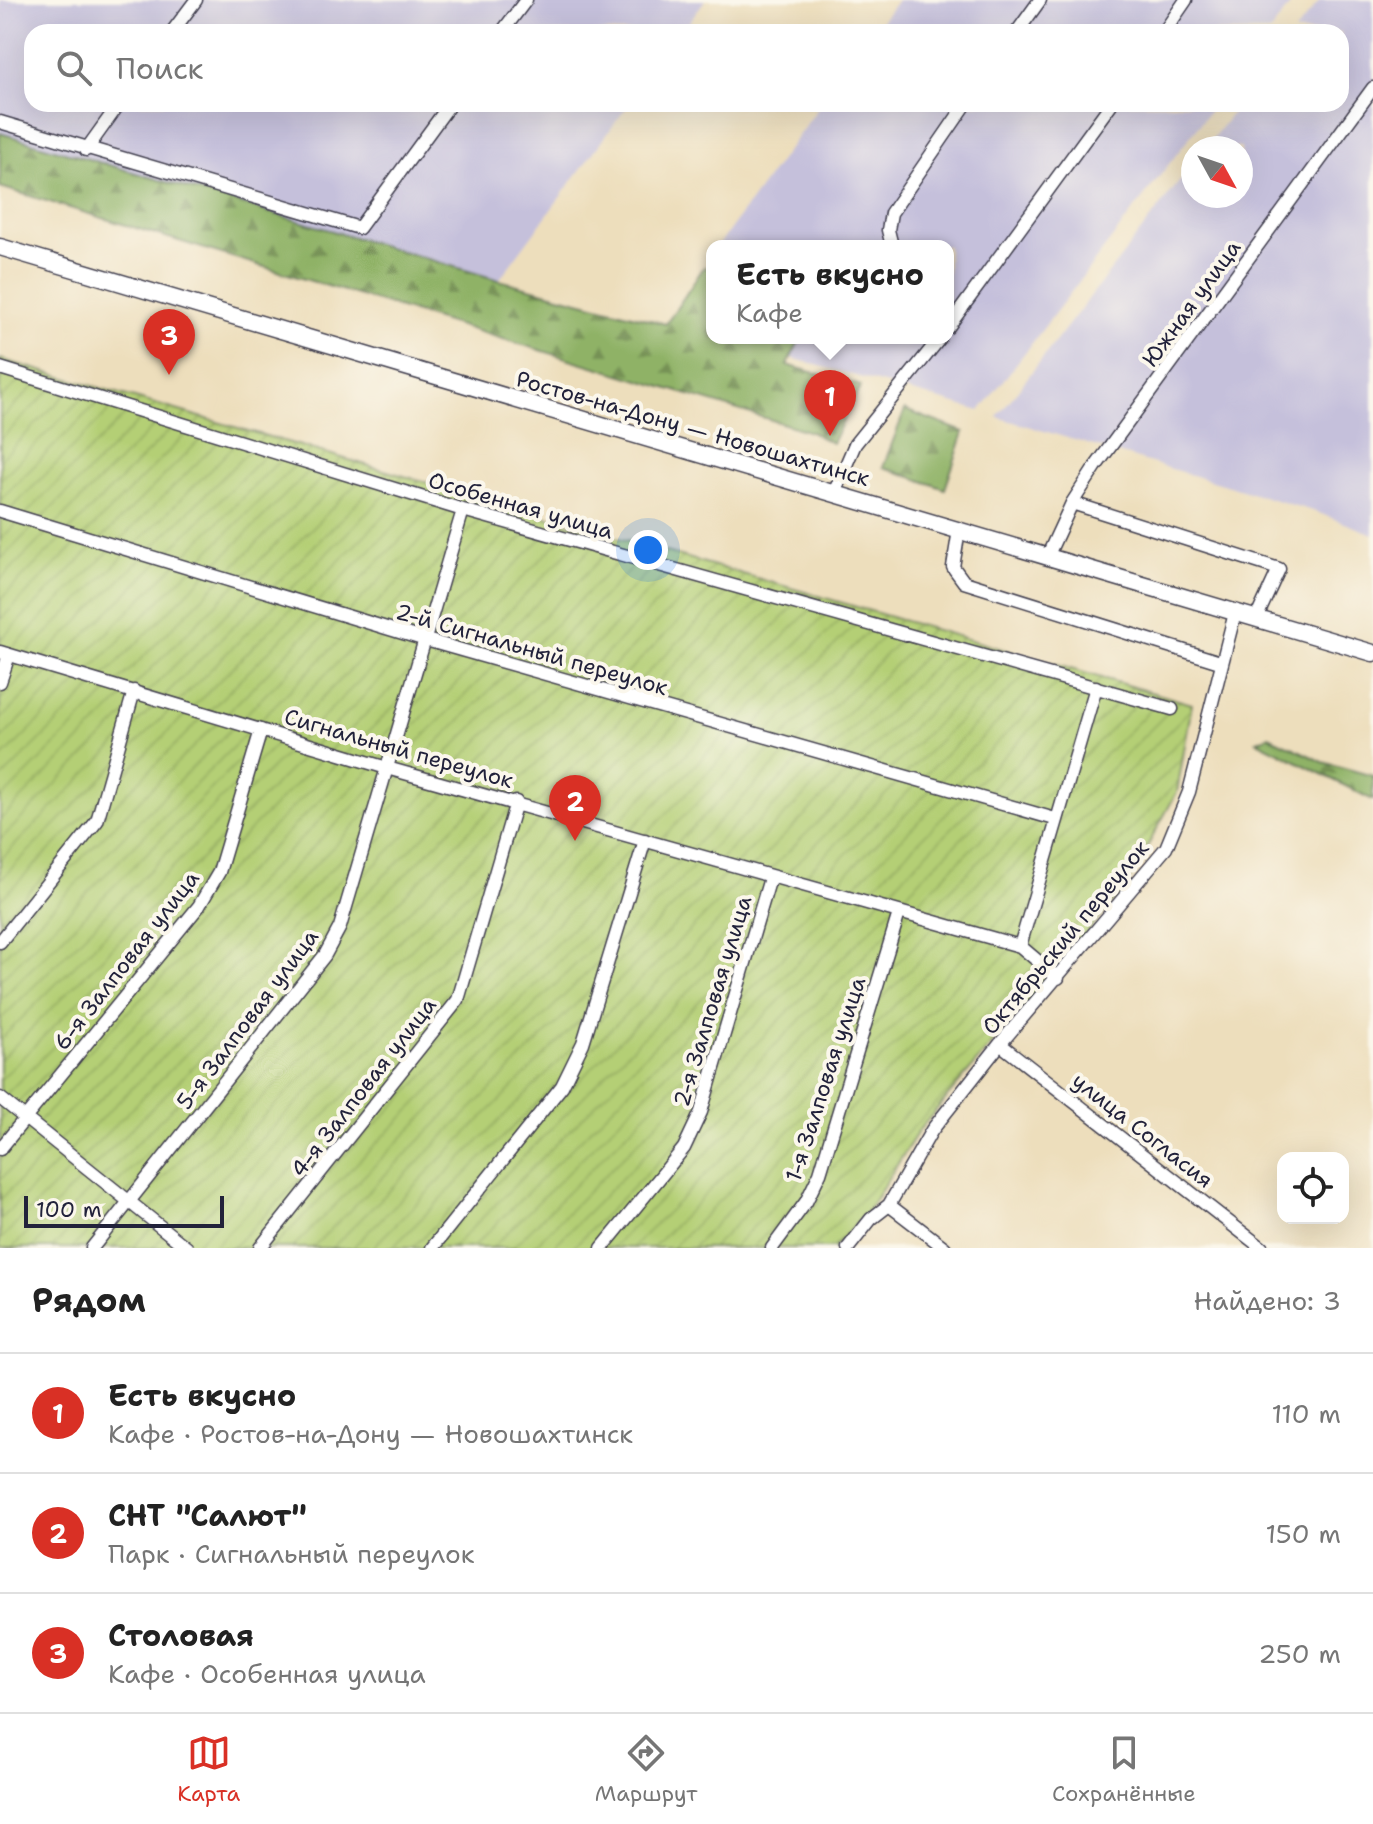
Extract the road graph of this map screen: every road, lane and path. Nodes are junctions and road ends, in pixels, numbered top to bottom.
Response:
1 (196, 0) edge
2 (526, 0) edge
3 (1040, 0) edge
4 (1186, 0) edge
5 (178, 24) edge
6 (508, 24) edge
7 (1023, 24) edge
8 (1170, 24) edge
9 (1373, 88) edge
10 (113, 112) edge
11 (444, 112) edge
12 (960, 112) edge
13 (1105, 112) edge
14 (0, 122) edge
15 (86, 150) junction
16 (890, 240) edge
17 (0, 247) edge
18 (954, 319) edge
19 (935, 344) edge
20 (0, 368) edge
21 (834, 493) junction
22 (1072, 503) junction
23 (463, 510) junction
24 (0, 511) edge
25 (959, 530) junction
26 (1047, 557) junction
27 (1235, 613) junction
28 (1256, 619) junction
29 (426, 640) junction
30 (4, 653) edge
31 (1373, 653) edge
32 (1220, 662) junction
33 (0, 682) edge
34 (1096, 687) junction
35 (134, 691) junction
36 (1172, 709) dead end
37 (261, 730) junction
38 (387, 768) junction
39 (516, 802) junction
40 (1055, 819) junction
41 (645, 840) junction
42 (770, 878) junction
43 (899, 913) junction
44 (0, 942) edge
45 (1020, 946) junction
46 (1058, 978) junction
47 (1000, 1044) junction
48 (0, 1098) edge
49 (25, 1118) junction
50 (0, 1149) edge
51 (130, 1203) junction
52 (889, 1205) junction
53 (92, 1248) edge
54 (187, 1248) edge
55 (260, 1248) edge
56 (432, 1248) edge
57 (602, 1248) edge
58 (772, 1248) edge
59 (848, 1248) edge
60 (945, 1248) edge
61 (1262, 1248) edge

1 - 5 street
2 - 6 street
3 - 7 street
4 - 8 street
9 - 22 street, Южная улица
10 - 15 street
11 - 15 street
12 - 16 street
13 - 18 street
14 - 15 street
17 - 21 main road, Ростов-на-Дону — Новошахтинск
19 - 21 street
20 - 23 street, Особенная улица
21 - 25 main road, Ростов-на-Дону — Новошахтинск
22 - 26 street, Южная улица
22 - 28 street
23 - 29 street, 5-я Залповая улица
23 - 34 street, Особенная улица
24 - 29 street, 2-й Сигнальный переулок
25 - 26 main road, Ростов-на-Дону — Новошахтинск
25 - 32 street
26 - 27 main road, Ростов-на-Дону — Новошахтинск
27 - 28 main road, Ростов-на-Дону — Новошахтинск
27 - 32 street, Октябрьский переулок
28 - 31 main road, Ростов-на-Дону — Новошахтинск
29 - 38 street, 5-я Залповая улица
29 - 40 street, 2-й Сигнальный переулок
30 - 33 street
30 - 35 street, Сигнальный переулок
32 - 46 street, Октябрьский переулок
34 - 36 street, Особенная улица
34 - 40 street
35 - 37 street, Сигнальный переулок
35 - 44 street
37 - 38 street, Сигнальный переулок
37 - 49 street, 6-я Залповая улица
38 - 39 street, Сигнальный переулок
38 - 51 street, 5-я Залповая улица
39 - 41 street, Сигнальный переулок
39 - 55 street, 4-я Залповая улица
40 - 45 street
41 - 42 street, Сигнальный переулок
41 - 56 street
42 - 43 street, Сигнальный переулок
42 - 57 street, 2-я Залповая улица
43 - 45 street, Сигнальный переулок
43 - 58 street, 1-я Залповая улица
45 - 46 street
46 - 47 street, Октябрьский переулок
47 - 52 street, Октябрьский переулок
47 - 61 street, улица Согласия
48 - 49 street
49 - 50 street, 6-я Залповая улица
49 - 51 street
51 - 53 street, 5-я Залповая улица
51 - 54 street
52 - 59 street, Октябрьский переулок
52 - 60 street

